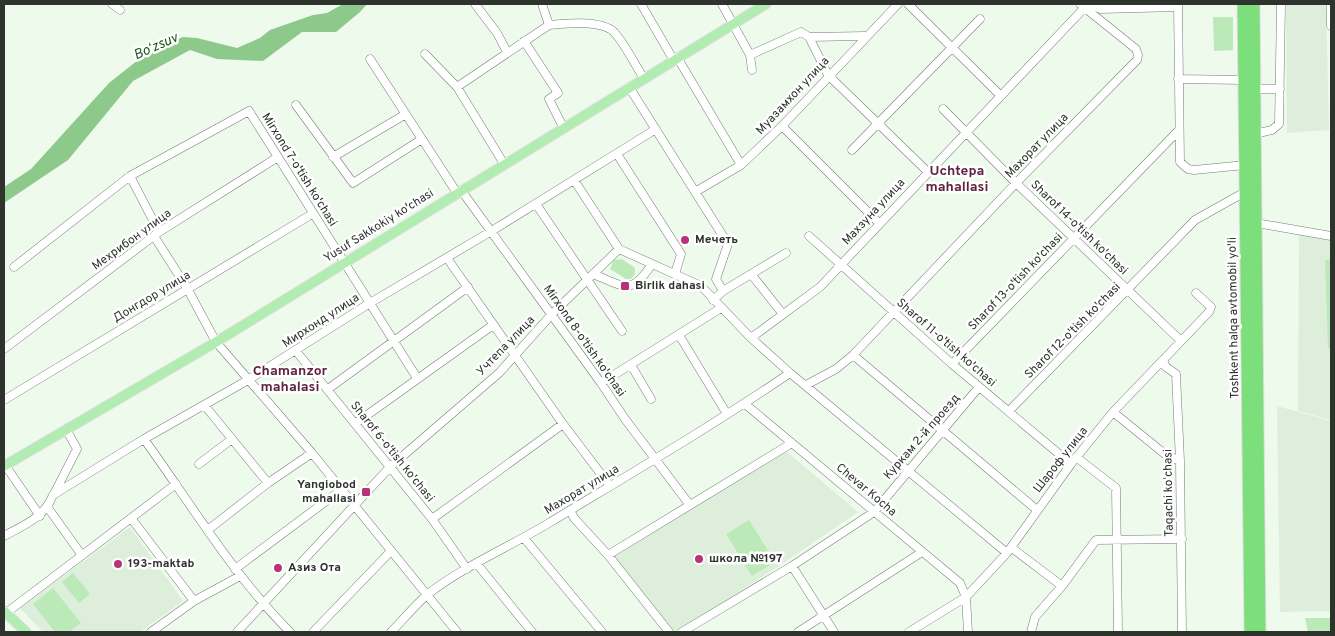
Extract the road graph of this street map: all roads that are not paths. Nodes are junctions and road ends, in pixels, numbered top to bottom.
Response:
1 (112, 4) edge
2 (475, 4) edge
3 (542, 4) edge
4 (641, 4) edge
5 (722, 4) edge
6 (766, 4) edge
7 (898, 4) edge
8 (908, 4) edge
9 (1243, 4) edge
10 (1254, 4) edge
11 (1281, 4) edge
12 (1331, 4) edge
13 (1086, 5) edge
14 (1178, 6) edge
15 (120, 10) dead end
16 (980, 19) dead end
17 (732, 23) junction
18 (549, 25) junction
19 (1331, 26) edge
20 (865, 36) junction
21 (809, 37) junction
22 (524, 41) junction
23 (953, 48) junction
24 (507, 52) junction
25 (425, 54) dead end
26 (750, 55) junction
27 (675, 58) junction
28 (370, 59) dead end
29 (752, 70) dead end
30 (828, 75) junction
31 (643, 78) junction
32 (1178, 79) junction
33 (1244, 80) junction
34 (629, 86) junction
35 (457, 87) junction
36 (1254, 89) junction
37 (1280, 89) junction
38 (1000, 95) junction
39 (296, 105) dead end
40 (943, 109) dead end
41 (406, 114) junction
42 (878, 124) junction
43 (782, 126) junction
44 (563, 127) junction
45 (656, 129) junction
46 (1179, 130) junction
47 (965, 133) junction
48 (1250, 134) junction
49 (422, 139) junction
50 (852, 150) dead end
51 (617, 154) junction
52 (278, 157) junction
53 (333, 157) junction
54 (504, 164) junction
55 (740, 165) junction
56 (1245, 165) junction
57 (928, 172) junction
58 (130, 176) junction
59 (574, 180) junction
60 (1016, 183) junction
61 (459, 192) junction
62 (696, 192) junction
63 (1246, 192) junction
64 (536, 204) junction
65 (312, 214) junction
66 (879, 223) junction
67 (1256, 223) junction
68 (490, 232) junction
69 (157, 234) junction
70 (808, 236) dead end
71 (1331, 236) edge
72 (1074, 239) junction
73 (619, 249) junction
74 (786, 253) dead end
75 (447, 258) junction
76 (1251, 259) junction
77 (343, 263) junction
78 (652, 264) junction
79 (840, 265) junction
80 (14, 267) dead end
81 (676, 274) junction
82 (751, 274) junction
83 (590, 277) junction
84 (468, 287) junction
85 (187, 288) junction
86 (1129, 290) junction
87 (723, 291) junction
88 (1196, 293) dead end
89 (714, 300) junction
90 (370, 303) junction
91 (721, 308) junction
92 (893, 312) junction
93 (782, 313) junction
94 (552, 314) junction
95 (494, 325) junction
96 (622, 331) dead end
97 (679, 335) junction
98 (751, 338) junction
99 (394, 341) junction
100 (1181, 341) junction
101 (216, 342) junction
102 (4, 349) edge
103 (296, 351) junction
104 (515, 354) junction
105 (853, 355) junction
106 (1163, 360) junction
107 (952, 364) junction
108 (630, 365) junction
109 (790, 373) junction
110 (418, 378) junction
111 (248, 380) junction
112 (601, 383) junction
113 (806, 384) junction
114 (979, 388) junction
115 (328, 389) junction
116 (651, 399) dead end
117 (4, 400) edge
118 (745, 404) junction
119 (205, 406) junction
120 (1009, 411) junction
121 (1113, 412) junction
122 (727, 414) junction
123 (356, 423) junction
124 (563, 424) junction
125 (66, 429) junction
126 (944, 431) junction
127 (144, 439) junction
128 (232, 439) junction
129 (792, 443) junction
130 (312, 453) junction
131 (656, 458) junction
132 (1073, 460) junction
133 (1180, 461) junction
134 (199, 464) dead end
135 (4, 466) edge
136 (390, 467) junction
137 (907, 471) junction
138 (268, 482) junction
139 (176, 484) junction
140 (610, 486) junction
141 (341, 490) junction
142 (53, 495) junction
143 (689, 504) junction
144 (354, 505) junction
145 (48, 508) junction
146 (570, 510) junction
147 (1037, 510) junction
148 (874, 512) junction
149 (40, 516) junction
150 (130, 518) junction
151 (432, 518) junction
152 (208, 529) junction
153 (4, 536) edge
154 (1254, 537) junction
155 (524, 538) junction
156 (1182, 539) junction
157 (1116, 540) junction
158 (1009, 550) junction
159 (391, 551) junction
160 (922, 552) junction
161 (81, 554) junction
162 (608, 555) junction
163 (477, 564) junction
164 (792, 566) junction
165 (468, 569) junction
166 (237, 572) junction
167 (1062, 586) junction
168 (426, 595) junction
169 (966, 597) junction
170 (194, 601) junction
171 (263, 605) junction
172 (5, 612) edge
173 (824, 616) junction
174 (26, 632) edge
175 (151, 632) edge
176 (237, 632) edge
177 (290, 632) edge
178 (313, 632) edge
179 (391, 632) edge
180 (457, 632) edge
181 (532, 632) edge
182 (602, 632) edge
183 (669, 632) edge
184 (682, 632) edge
185 (798, 632) edge
186 (834, 632) edge
187 (909, 632) edge
188 (968, 632) edge
189 (1030, 632) edge
190 (1118, 632) edge
191 (1182, 632) edge
192 (1250, 632) edge
193 (1260, 632) edge

1 - 15 street
2 - 24 street
3 - 18 street
4 - 27 street
5 - 17 street
6 - 17 main road, Yusuf Sakkokiy ko'chasi
7 - 20 street, Муазамхон улица
8 - 23 street
9 - 33 highway, Toshkent halqa avtomobil yo'li
10 - 36 highway, Toshkent halqa avtomobil yo'li
11 - 37 street
12 - 19 street
13 - 14 street
13 - 38 street, Махзуна улица
13 - 60 street, Махорат улица
14 - 32 street
16 - 23 street
17 - 26 street
17 - 27 main road, Yusuf Sakkokiy ko'chasi
18 - 22 street
18 - 31 street
20 - 21 street
20 - 30 street, Муазамхон улица
21 - 26 street
21 - 30 street
22 - 24 street
22 - 44 street
23 - 38 street
23 - 42 street
24 - 35 street
25 - 35 street
26 - 29 street
27 - 31 main road, Yusuf Sakkokiy ko'chasi
27 - 55 street
28 - 41 street, Mirxond 8-o'tish ko'chasi
30 - 42 street
30 - 43 street, Муазамхон улица
31 - 34 main road, Yusuf Sakkokiy ko'chasi
32 - 33 street
32 - 46 street
33 - 48 highway, Toshkent halqa avtomobil yo'li
34 - 44 main road, Yusuf Sakkokiy ko'chasi
34 - 45 street
35 - 54 street
36 - 37 street
36 - 48 highway, Toshkent halqa avtomobil yo'li
37 - 48 street
38 - 47 street, Махзуна улица
39 - 53 street
40 - 47 street, Sharof 14-o'tish ko'chasi
41 - 49 street, Mirxond 8-o'tish ko'chasi
41 - 53 street
42 - 50 street
42 - 57 street
43 - 55 street, Муазамхон улица
43 - 66 street
44 - 54 main road, Yusuf Sakkokiy ko'chasi
45 - 51 street, Мирхонд улица
45 - 62 street
46 - 56 street
46 - 72 street, Sharof 13-o'tish ko'chasi
47 - 57 street, Махзуна улица
47 - 60 street, Sharof 14-o'tish ko'chasi
48 - 56 highway, Toshkent halqa avtomobil yo'li
48 - 67 highway, Toshkent halqa avtomobil yo'li
49 - 53 street
49 - 61 street, Mirxond 8-o'tish ko'chasi
51 - 59 street, Мирхонд улица
51 - 81 street
52 - 58 street, Mirxond 7-o'tish ko'chasi
52 - 65 street, Mirxond 7-o'tish ko'chasi
52 - 69 street, Мехрибон улица
54 - 61 main road, Yusuf Sakkokiy ko'chasi
55 - 62 street, Муазамхон улица
56 - 63 highway, Toshkent halqa avtomobil yo'li
57 - 66 street, Махзуна улица
58 - 69 street
58 - 80 street, Mirxond 7-o'tish ko'chasi
59 - 64 street, Мирхонд улица
59 - 73 street
60 - 72 street, Sharof 14-o'tish ko'chasi
60 - 92 street, Махорат улица
61 - 68 street, Mirxond 8-o'tish ko'chasi
61 - 77 main road, Yusuf Sakkokiy ko'chasi
62 - 87 street
63 - 76 highway, Toshkent halqa avtomobil yo'li
63 - 86 street, Sharof 12-o'tish ko'chasi
64 - 68 street, Мирхонд улица
64 - 83 street
65 - 77 street, Mirxond 7-o'tish ko'chasi
65 - 85 street, Донгдор улица
66 - 79 street, Махзуна улица
67 - 71 street
67 - 76 highway, Toshkent halqa avtomobil yo'li
68 - 75 street, Мирхонд улица
68 - 94 street, Mirxond 8-o'tish ko'chasi
69 - 85 street
69 - 102 street, Мехрибон улица
70 - 79 street, Sharof 11-o'tish ko'chasi
72 - 86 street, Sharof 14-o'tish ko'chasi
72 - 107 street, Sharof 13-o'tish ko'chasi
73 - 78 street
73 - 83 street, Учтепа улица
74 - 82 street
75 - 84 street
75 - 90 street, Мирхонд улица
76 - 154 highway, Toshkent halqa avtomobil yo'li
77 - 90 street, Mirxond 7-o'tish ko'chasi
77 - 101 main road, Yusuf Sakkokiy ko'chasi
78 - 81 street
78 - 83 street
79 - 92 street, Sharof 11-o'tish ko'chasi
79 - 93 street, Махзуна улица
81 - 89 street
82 - 87 street
82 - 93 street
83 - 94 street, Учтепа улица
83 - 96 street
84 - 95 street
84 - 99 street
85 - 101 street
85 - 117 street, Донгдор улица
86 - 100 street, Sharof 14-o'tish ko'chasi
86 - 120 street, Sharof 12-o'tish ko'chasi
87 - 89 street
88 - 100 street, Шароф улица
89 - 91 street
90 - 99 street, Mirxond 7-o'tish ko'chasi
90 - 103 street, Мирхонд улица
91 - 97 street
91 - 98 street
92 - 105 street, Махорат улица
92 - 107 street, Sharof 11-o'tish ko'chasi
93 - 98 street, Махзуна улица
94 - 104 street, Учтепа улица
94 - 112 street, Mirxond 8-o'tish ko'chasi
95 - 104 street
95 - 110 street
97 - 108 street
97 - 122 street
98 - 109 street
99 - 110 street, Mirxond 7-o'tish ko'chasi
99 - 115 street
100 - 106 street, Шароф улица
101 - 111 street
101 - 125 main road, Yusuf Sakkokiy ko'chasi
103 - 111 street, Мирхонд улица
103 - 115 street, Sharof 6-o'tish ko'chasi
104 - 124 street
104 - 136 street, Учтепа улица
105 - 113 street, Махорат улица
105 - 126 street
106 - 121 street, Шароф улица
106 - 133 street, Taqachi koʻchasi
107 - 114 street, Sharof 11-o'tish ko'chasi
108 - 112 street
108 - 116 street
109 - 113 street
109 - 118 street, Махорат улица
110 - 123 street
111 - 119 street, Мирхонд улица
111 - 130 street
112 - 131 street, Mirxond 8-o'tish ko'chasi
113 - 137 street
114 - 120 street, Sharof 11-o'tish ko'chasi
114 - 126 street, Куркам 2-й проезд
115 - 123 street, Sharof 6-o'tish ko'chasi
118 - 122 street, Махорат улица
118 - 129 street, Chevar Kocha
119 - 127 street, Мирхонд улица
119 - 128 street
120 - 132 street, Sharof 11-o'tish ko'chasi
121 - 132 street, Шароф улица
121 - 133 street
122 - 131 street, Махорат улица
123 - 136 street, Sharof 6-o'tish ko'chasi
124 - 140 street
124 - 151 street
125 - 135 main road, Yusuf Sakkokiy ko'chasi
125 - 142 street
126 - 137 street, Куркам 2-й проезд
126 - 147 street
127 - 139 street
127 - 142 street, Мирхонд улица
128 - 134 street
128 - 138 street
129 - 143 street
129 - 148 street, Chevar Kocha
130 - 138 street
130 - 141 street
131 - 140 street, Махорат улица
131 - 143 street, Mirxond 8-o'tish ko'chasi
132 - 147 street, Шароф улица
132 - 157 street, Sharof 11-o'tish ko'chasi
133 - 156 street, Taqachi koʻchasi
135 - 149 street
136 - 144 street, Учтепа улица
136 - 151 street, Sharof 6-o'tish ko'chasi
137 - 148 street, Куркам 2-й проезд
137 - 158 street
138 - 152 street
139 - 150 street
139 - 152 street
140 - 146 street, Махорат улица
141 - 144 street
141 - 166 street
142 - 145 street
143 - 162 street
144 - 159 street
144 - 171 street, Учтепа улица
145 - 149 street
145 - 161 street
146 - 155 street, Махорат улица
146 - 162 street
147 - 158 street, Шароф улица
148 - 160 street, Chevar Kocha
148 - 164 street, Куркам 2-й проезд
149 - 153 street
150 - 161 street
150 - 170 street
151 - 165 street, Sharof 6-o'tish ko'chasi
152 - 166 street
154 - 192 highway, Toshkent halqa avtomobil yo'li
154 - 193 highway, Toshkent halqa avtomobil yo'li
155 - 163 street, Махорат улица
155 - 182 street
156 - 157 street
156 - 191 street, Taqachi koʻchasi
157 - 167 street
157 - 190 street
158 - 167 street
158 - 169 street, Шароф улица
159 - 168 street
159 - 178 street
160 - 169 street, Chevar Kocha
160 - 173 street
161 - 172 street
162 - 183 street
163 - 165 street, Махорат улица
163 - 181 street
164 - 173 street
164 - 184 street, Куркам 2-й проезд
165 - 168 street, Махорат улица
166 - 170 street
166 - 171 street
167 - 189 street
168 - 179 street, Махорат улица
168 - 180 street
169 - 187 street, Шароф улица
169 - 188 street
170 - 175 street
171 - 176 street, Учтепа улица
171 - 177 street
172 - 174 main road
173 - 185 street
173 - 186 street

